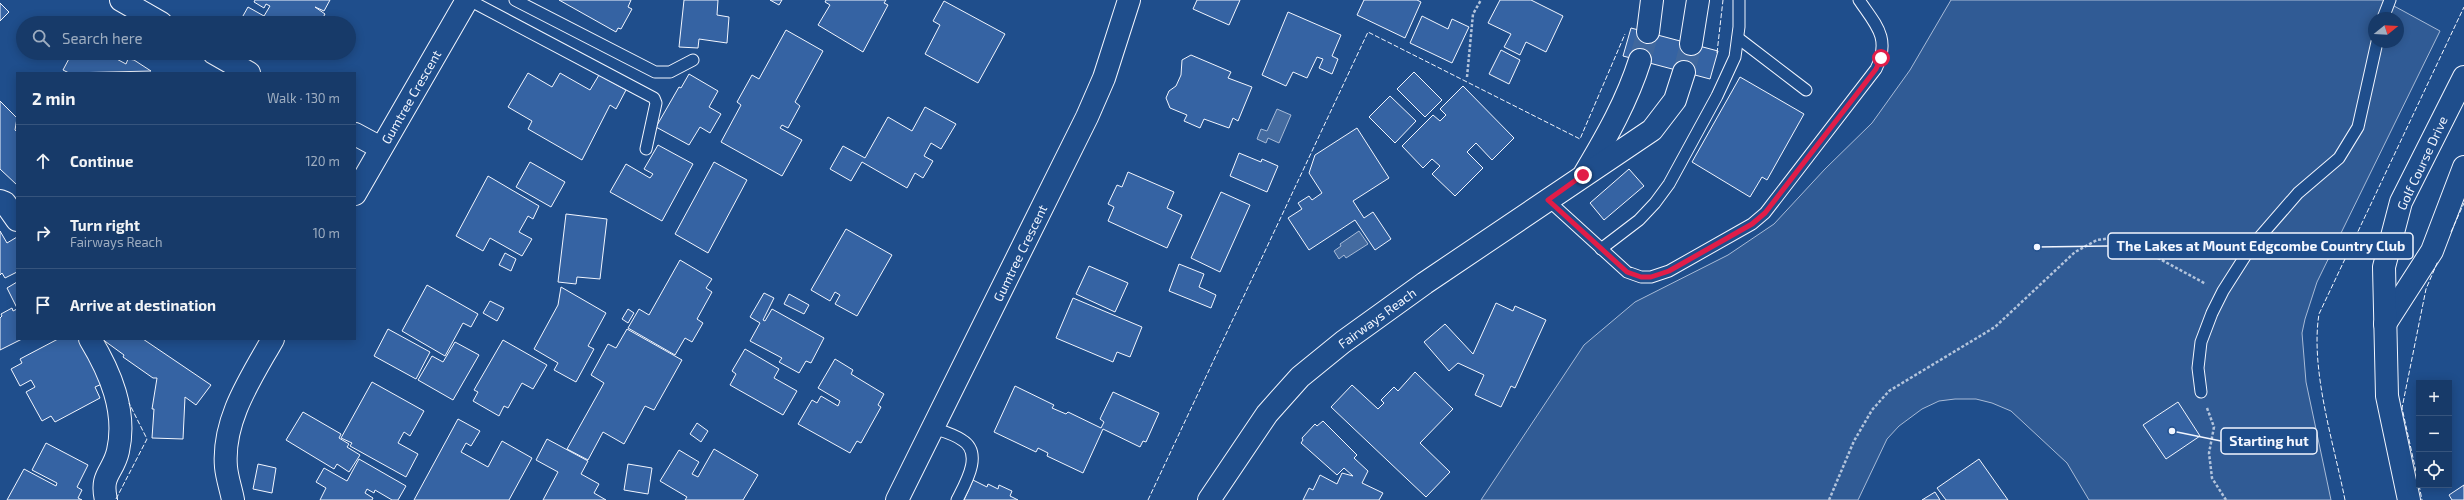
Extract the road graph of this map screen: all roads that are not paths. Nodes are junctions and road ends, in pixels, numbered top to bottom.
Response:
1 (121, 0) edge
2 (468, 0) edge
3 (515, 0) edge
4 (1129, 0) edge
5 (1652, 0) edge
6 (1698, 0) edge
7 (1739, 0) edge
8 (1859, 0) edge
9 (2390, 0) edge
10 (2385, 12) edge
11 (149, 16) edge
12 (1648, 32) tunnel mouth
13 (1738, 38) junction
14 (1691, 44) tunnel mouth
15 (2376, 48) edge
16 (226, 60) edge
17 (693, 60) dead end
18 (1640, 60) tunnel mouth
19 (247, 72) edge
20 (1684, 72) tunnel mouth
21 (2464, 77) edge
22 (1806, 90) dead end
23 (356, 135) edge
24 (381, 148) junction
25 (646, 148) dead end
26 (2464, 167) edge
27 (1583, 175) junction
28 (356, 192) edge
29 (1548, 200) junction
30 (0, 201) edge
31 (16, 219) edge
32 (1601, 249) junction
33 (2385, 324) junction
34 (91, 340) edge
35 (272, 340) edge
36 (2201, 392) road end
37 (933, 428) junction
38 (106, 500) edge
39 (233, 500) edge
40 (897, 500) edge
41 (957, 500) edge
42 (1209, 500) edge
43 (2409, 500) edge

1 - 11 street
2 - 24 street, Gumtree Crescent
2 - 25 lane
3 - 17 lane
4 - 37 street, Gumtree Crescent
5 - 12 street
6 - 14 street
7 - 13 lane
8 - 32 lane
9 - 10 lane
13 - 22 lane
13 - 32 lane
15 - 36 lane
16 - 19 street
18 - 27 street, Fairways Reach
20 - 27 street, Fairways Reach
21 - 33 street, Golf Course Drive
23 - 24 street
24 - 28 street, Gumtree Crescent
26 - 33 street
27 - 29 street, Fairways Reach
29 - 32 lane
29 - 42 street, Fairways Reach
30 - 31 street
33 - 43 street, Golf Course Drive
34 - 38 street
35 - 39 street
37 - 40 street, Gumtree Crescent
37 - 41 lane

